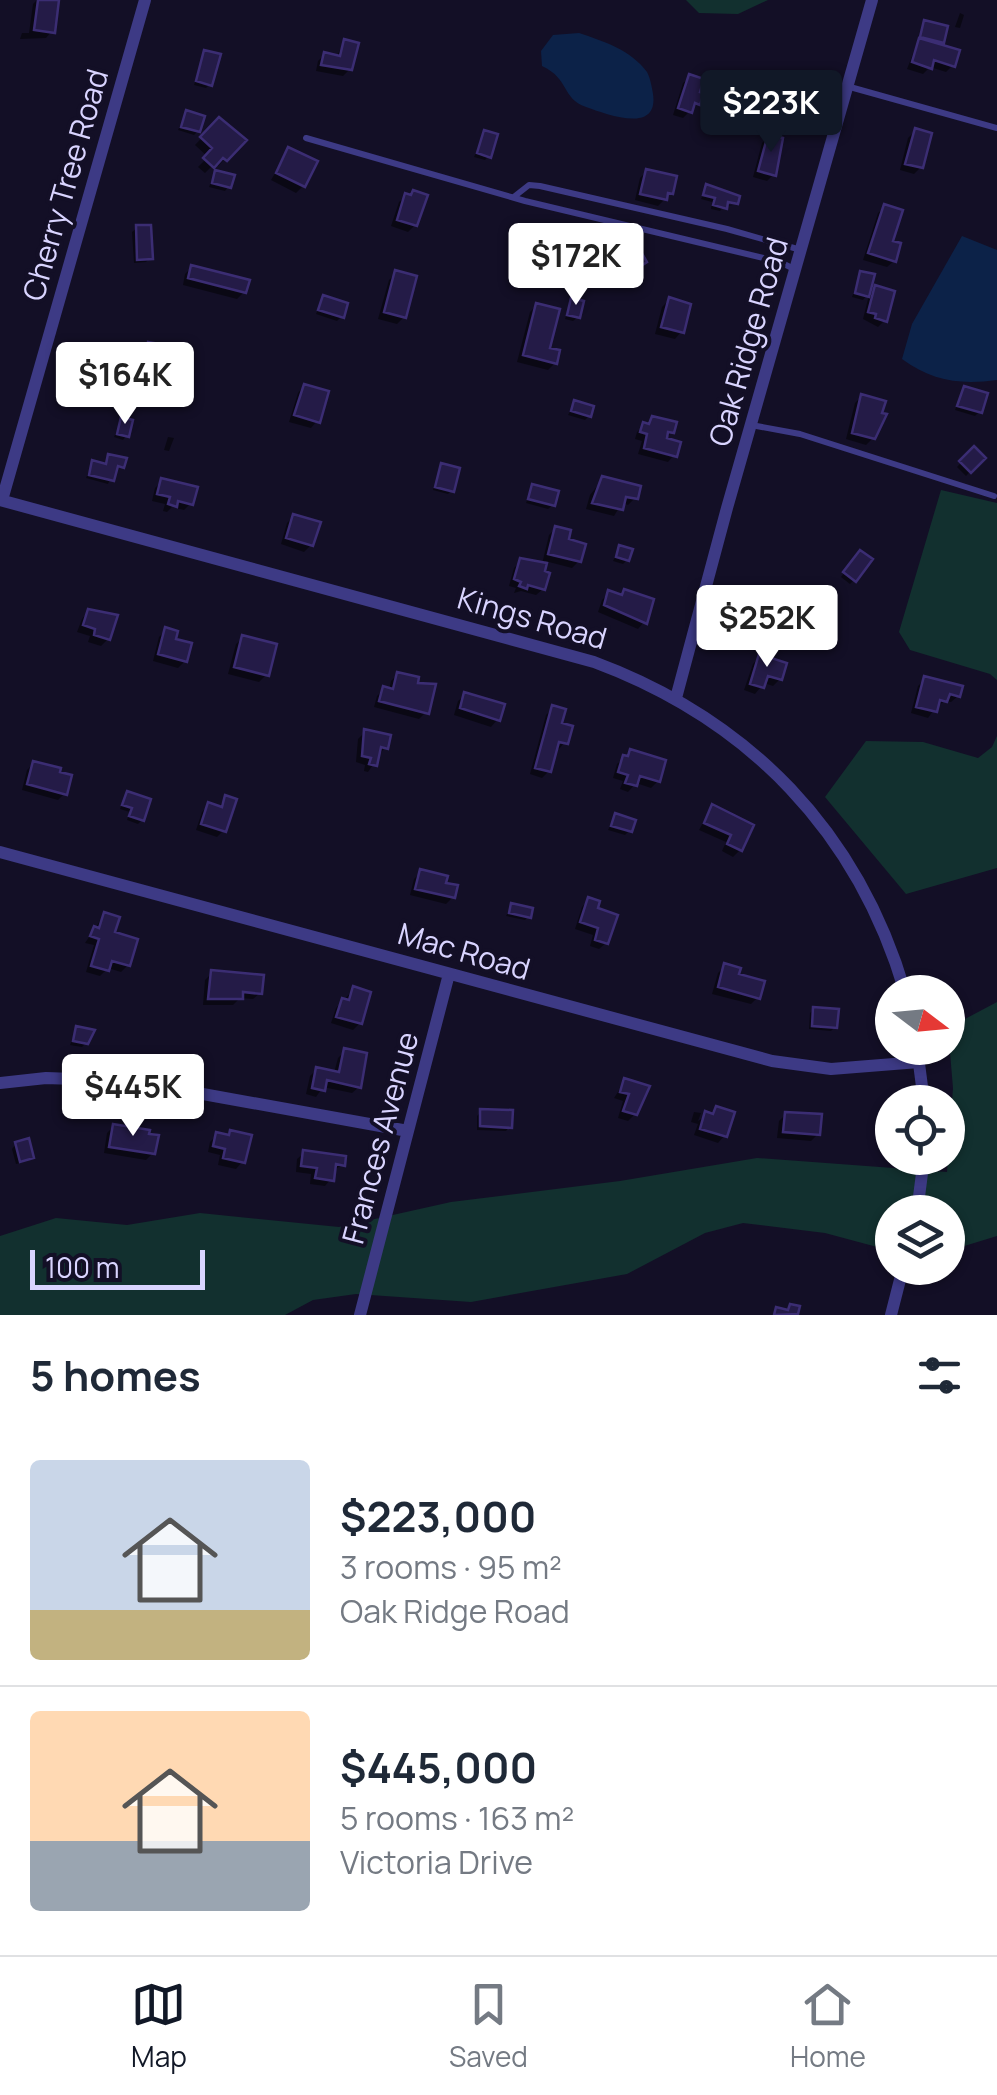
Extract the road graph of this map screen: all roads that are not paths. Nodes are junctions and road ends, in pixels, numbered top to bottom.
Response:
1 (145, 0) edge
2 (872, 0) edge
3 (848, 86) junction
4 (997, 128) edge
5 (306, 138) dead end
6 (514, 197) junction
7 (802, 250) junction
8 (796, 270) junction
9 (750, 425) junction
10 (994, 496) dead end
11 (1, 500) edge
12 (676, 698) junction
13 (0, 852) edge
14 (448, 974) junction
15 (898, 975) edge
16 (875, 1061) edge
17 (0, 1083) edge
18 (408, 1131) junction
19 (898, 1285) edge
20 (360, 1315) edge
21 (890, 1315) edge

1 - 11 street, Cherry Tree Road
2 - 3 street, Oak Ridge Road
3 - 4 lane
3 - 7 street, Oak Ridge Road
5 - 6 lane
6 - 7 lane
6 - 8 lane
7 - 8 street, Oak Ridge Road
8 - 9 street, Oak Ridge Road
9 - 10 lane
9 - 12 street, Oak Ridge Road
11 - 12 street, Kings Road
12 - 15 street, Kings Road
13 - 14 street, Mac Road
14 - 16 street, Mac Road
14 - 18 street, Frances Avenue
17 - 18 street
18 - 20 street, Frances Avenue
19 - 21 street

